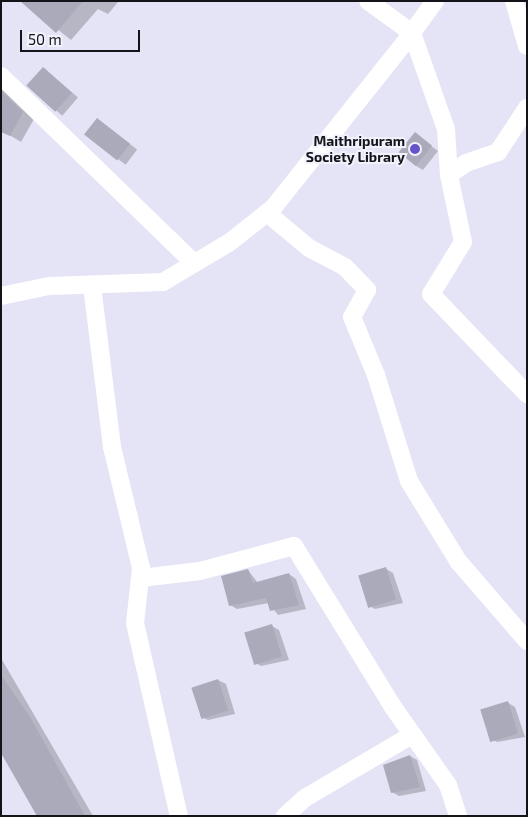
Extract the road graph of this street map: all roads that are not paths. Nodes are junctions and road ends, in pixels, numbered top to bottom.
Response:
1 (368, 1) edge
2 (435, 1) edge
3 (514, 1) edge
4 (412, 34) junction
5 (527, 46) edge
6 (1, 76) edge
7 (527, 108) edge
8 (449, 175) junction
9 (267, 214) junction
10 (194, 263) junction
11 (92, 286) junction
12 (1, 296) edge
13 (527, 394) edge
14 (141, 578) junction
15 (527, 641) edge
16 (412, 734) junction
17 (179, 816) edge
18 (285, 816) edge
19 (458, 816) edge

1 - 4 street
2 - 4 street
3 - 5 street
4 - 8 street
4 - 9 street
6 - 10 street
7 - 8 street
8 - 13 street
9 - 10 street
9 - 15 street
10 - 11 street
11 - 12 street
11 - 14 street
14 - 16 street
14 - 17 street
16 - 18 street
16 - 19 street

